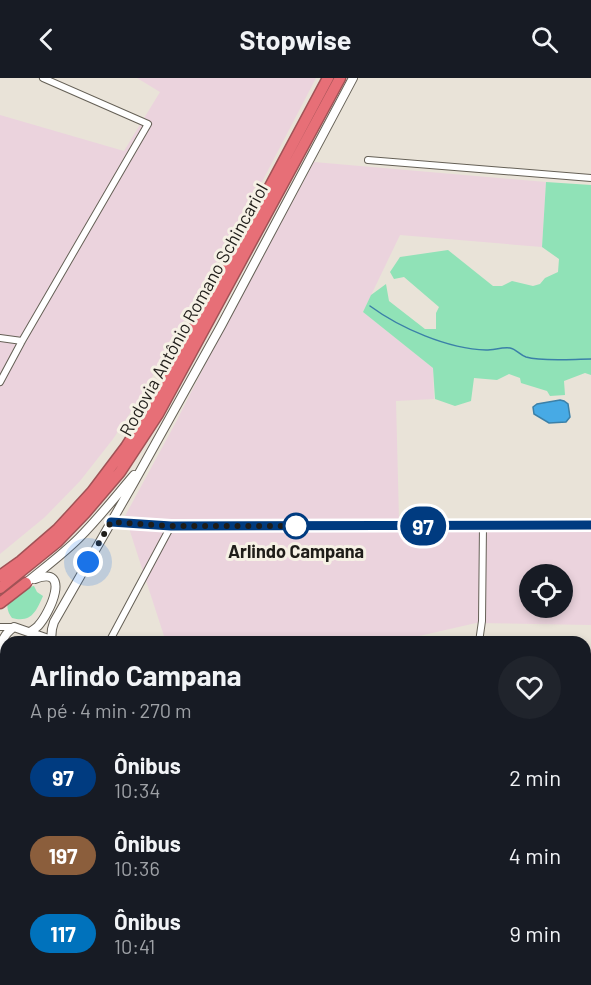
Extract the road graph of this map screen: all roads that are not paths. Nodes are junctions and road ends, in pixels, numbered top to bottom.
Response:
1 (44, 78) edge
2 (328, 78) edge
3 (340, 78) edge
4 (353, 78) edge
5 (368, 160) dead end
6 (591, 178) edge
7 (0, 338) edge
8 (22, 341) junction
9 (0, 382) edge
10 (146, 460) junction
11 (111, 522) junction
12 (483, 525) junction
13 (591, 525) edge
14 (171, 526) junction
15 (0, 576) edge
16 (26, 583) junction
17 (0, 588) edge
18 (0, 603) edge
19 (0, 627) edge
20 (14, 627) junction
21 (30, 632) junction
22 (5, 636) edge
23 (41, 636) edge
24 (53, 636) edge
25 (112, 636) edge
26 (480, 636) edge

1 - 8 street
2 - 15 highway, Rodovia Antônio Romano Schincariol
3 - 17 highway, Rodovia Antônio Romano Schincariol
4 - 10 street
5 - 6 street
7 - 8 street
8 - 9 street
10 - 11 street
10 - 16 street
11 - 14 street
11 - 24 street
12 - 13 street
12 - 14 street
12 - 26 street
14 - 25 street
16 - 18 highway
16 - 21 street
19 - 20 street
20 - 21 street
20 - 22 street
21 - 23 street

